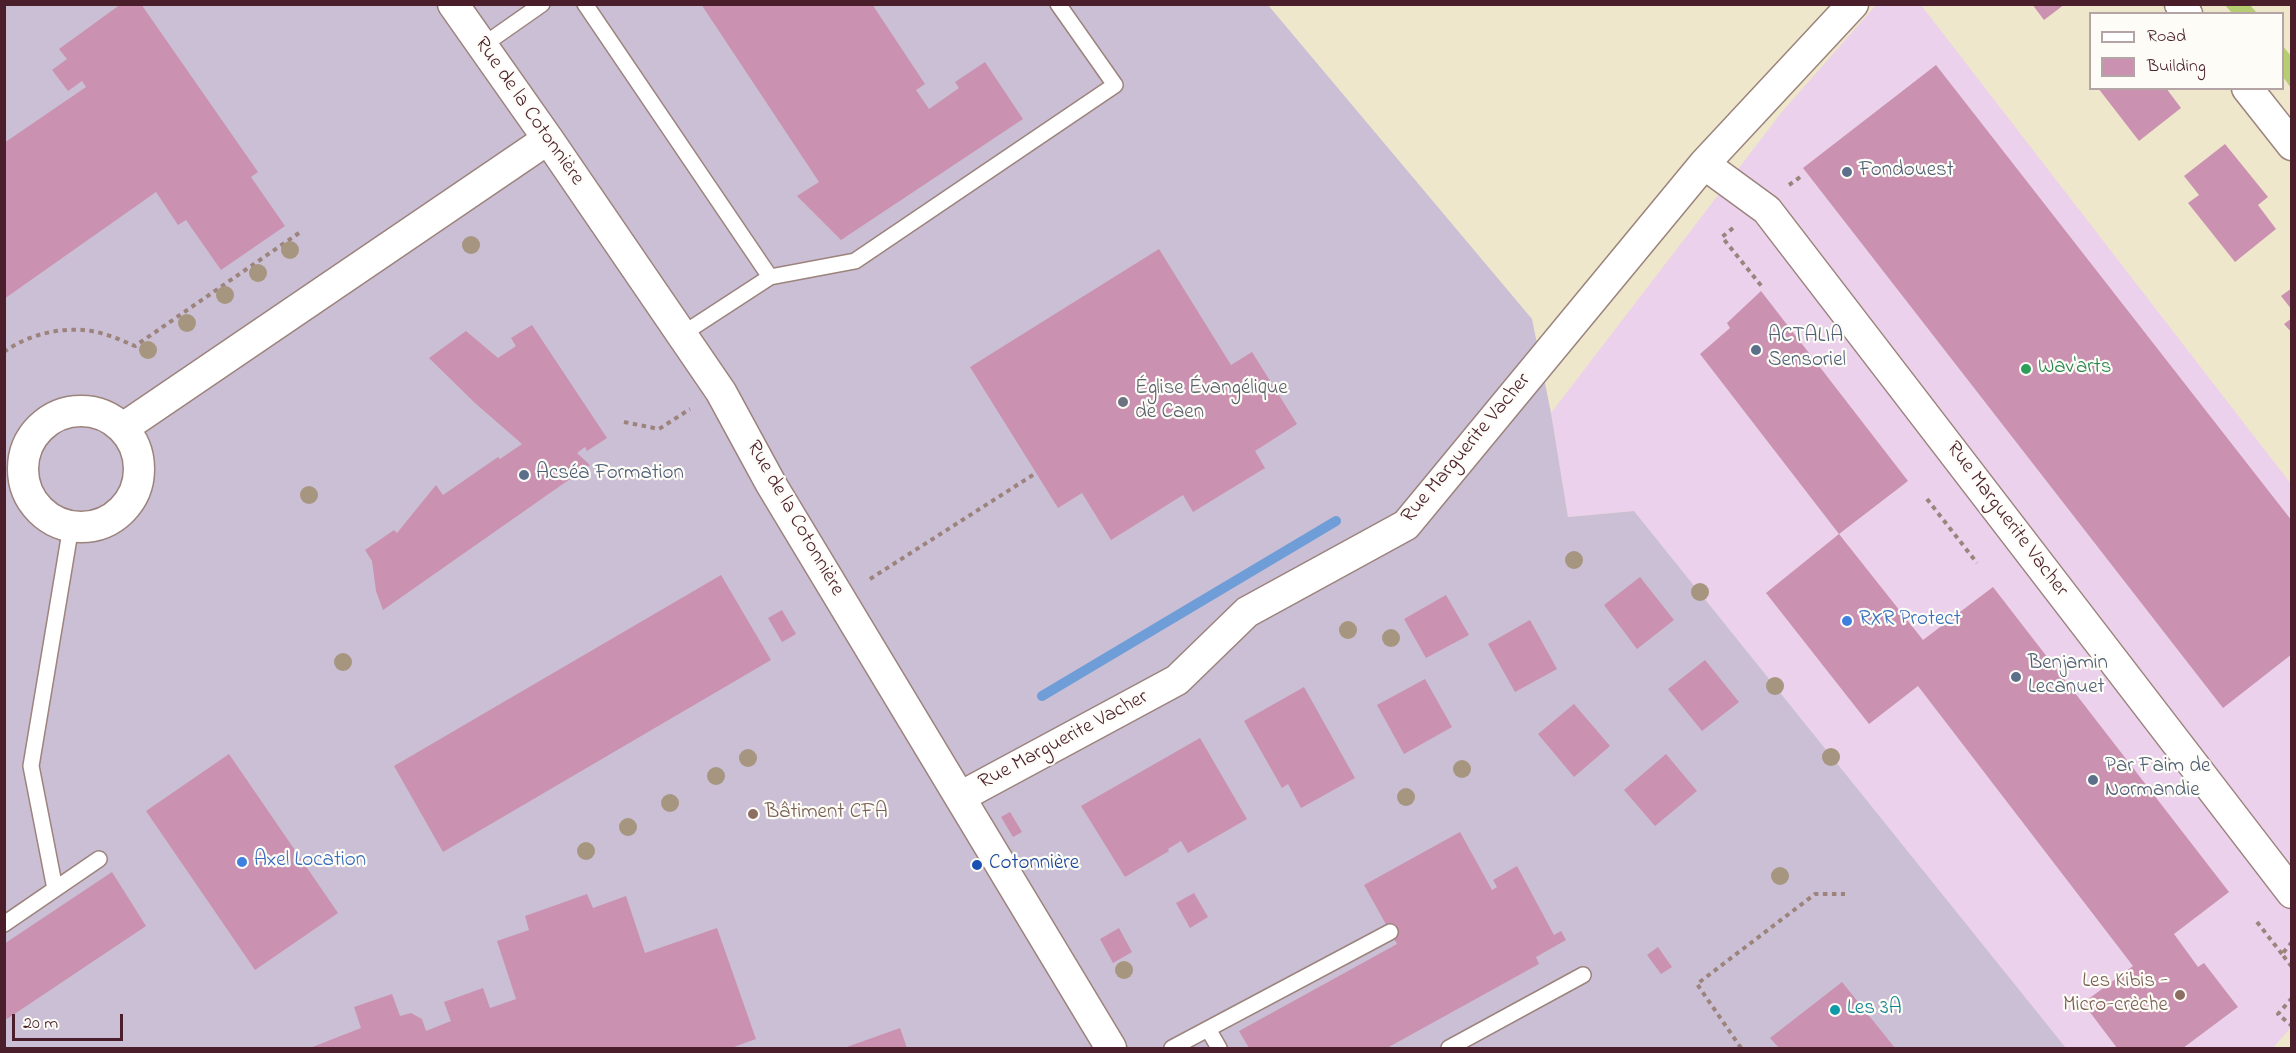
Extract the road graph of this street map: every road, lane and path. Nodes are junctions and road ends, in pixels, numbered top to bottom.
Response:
1 (453, 4) edge
2 (542, 4) edge
3 (585, 4) edge
4 (1058, 4) edge
5 (1853, 4) edge
6 (482, 46) junction
7 (2249, 90) edge
8 (548, 139) junction
9 (2292, 145) edge
10 (1704, 164) junction
11 (299, 232) dead end
12 (1722, 237) dead end
13 (770, 277) junction
14 (1763, 288) dead end
15 (681, 335) junction
16 (4, 352) edge
17 (690, 409) dead end
18 (624, 422) dead end
19 (123, 428) junction
20 (1036, 474) dead end
21 (1927, 499) dead end
22 (71, 526) junction
23 (1977, 563) dead end
24 (870, 579) dead end
25 (960, 797) junction
26 (99, 859) dead end
27 (55, 889) junction
28 (2292, 893) edge
29 (1845, 894) dead end
30 (2257, 922) dead end
31 (4, 924) edge
32 (1390, 932) dead end
33 (2292, 942) edge
34 (2282, 954) junction
35 (2292, 967) edge
36 (1584, 975) dead end
37 (2292, 998) edge
38 (2292, 1026) edge
39 (1208, 1029) junction
40 (1111, 1048) edge
41 (1172, 1048) edge
42 (1219, 1048) edge
43 (1449, 1048) edge
44 (1741, 1048) edge

1 - 6 street, Rue de la Cotonnière
2 - 6 lane
3 - 13 lane
4 - 13 lane
5 - 10 street, Rue Marguerite Vacher
6 - 8 street, Rue de la Cotonnière
7 - 9 street
8 - 15 street, Rue de la Cotonnière
8 - 19 street
10 - 25 street, Rue Marguerite Vacher
10 - 28 street, Rue Marguerite Vacher
11 - 16 path
12 - 14 path
13 - 15 lane
15 - 25 street, Rue de la Cotonnière
17 - 18 path
19 - 22 street
19 - 22 street
20 - 24 path
21 - 23 path
22 - 27 lane
25 - 40 street, Rue de la Cotonnière
26 - 27 lane
27 - 31 lane
29 - 44 path
30 - 34 path
32 - 39 lane
33 - 34 path
34 - 35 path
36 - 43 lane
37 - 38 path
39 - 41 lane
39 - 42 lane

